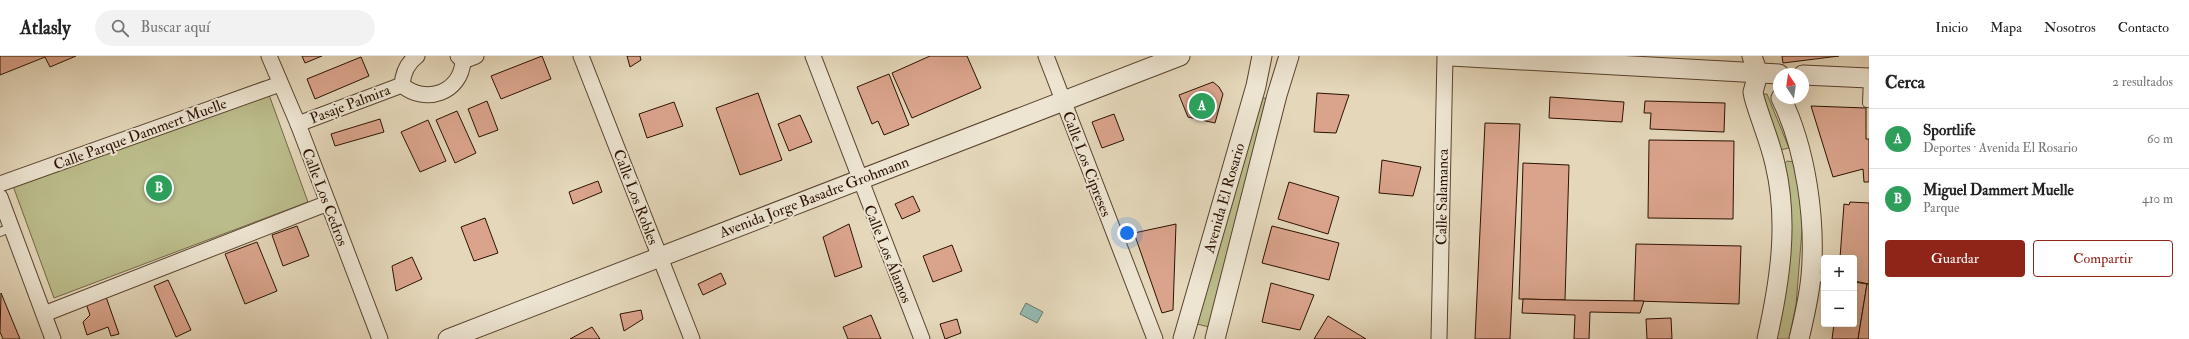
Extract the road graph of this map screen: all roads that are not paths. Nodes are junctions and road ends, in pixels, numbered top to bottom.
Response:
1 (269, 56) edge
2 (417, 56) edge
3 (581, 56) edge
4 (813, 56) edge
5 (1046, 56) edge
6 (1180, 56) edge
7 (1262, 56) edge
8 (1289, 56) edge
9 (1445, 56) edge
10 (1451, 56) edge
11 (1752, 56) edge
12 (465, 58) edge
13 (1607, 60) edge
14 (1649, 61) edge
15 (1758, 74) junction
16 (1773, 74) edge
17 (1809, 75) edge
18 (1869, 78) edge
19 (280, 84) junction
20 (402, 84) junction
21 (1773, 86) edge
22 (1063, 101) junction
23 (1867, 103) dead end
24 (1783, 104) edge
25 (298, 124) junction
26 (1800, 154) junction
27 (1775, 163) junction
28 (859, 180) junction
29 (0, 184) edge
30 (0, 198) edge
31 (328, 203) junction
32 (6, 230) edge
33 (660, 257) junction
34 (1817, 277) edge
35 (44, 314) junction
36 (54, 339) edge
37 (380, 339) edge
38 (448, 339) edge
39 (692, 339) edge
40 (922, 339) edge
41 (1155, 339) edge
42 (1184, 339) edge
43 (1215, 339) edge
44 (1439, 339) edge
45 (1767, 339) edge
46 (1799, 339) edge

1 - 19 street, Calle Los Cedros
2 - 20 street, Pasaje Palmira
3 - 33 street, Calle Los Robles
4 - 28 street, Calle Los Álamos
5 - 22 street, Calle Los Cipreses
6 - 22 street, Avenida Jorge Basadre Grohmann
7 - 42 street, Avenida El Rosario
8 - 43 street, Avenida El Rosario
9 - 44 street, Calle Salamanca
10 - 13 street
11 - 15 street
12 - 20 street, Pasaje Palmira
13 - 14 street
14 - 15 street
15 - 16 street
15 - 21 street
15 - 27 street
17 - 18 street
18 - 23 lane
19 - 25 street, Calle Los Cedros
19 - 29 street, Calle Parque Dammert Muelle
20 - 25 street, Pasaje Palmira
22 - 28 street, Avenida Jorge Basadre Grohmann
22 - 41 street, Calle Los Cipreses
24 - 26 street
25 - 31 street, Calle Los Cedros
26 - 27 street
26 - 34 street
27 - 45 street
28 - 33 street, Avenida Jorge Basadre Grohmann
28 - 40 street, Calle Los Álamos
30 - 32 street
31 - 35 street
31 - 37 street, Calle Los Cedros
32 - 35 street
33 - 38 street, Avenida Jorge Basadre Grohmann
33 - 39 street, Calle Los Robles
34 - 46 street
35 - 36 street

